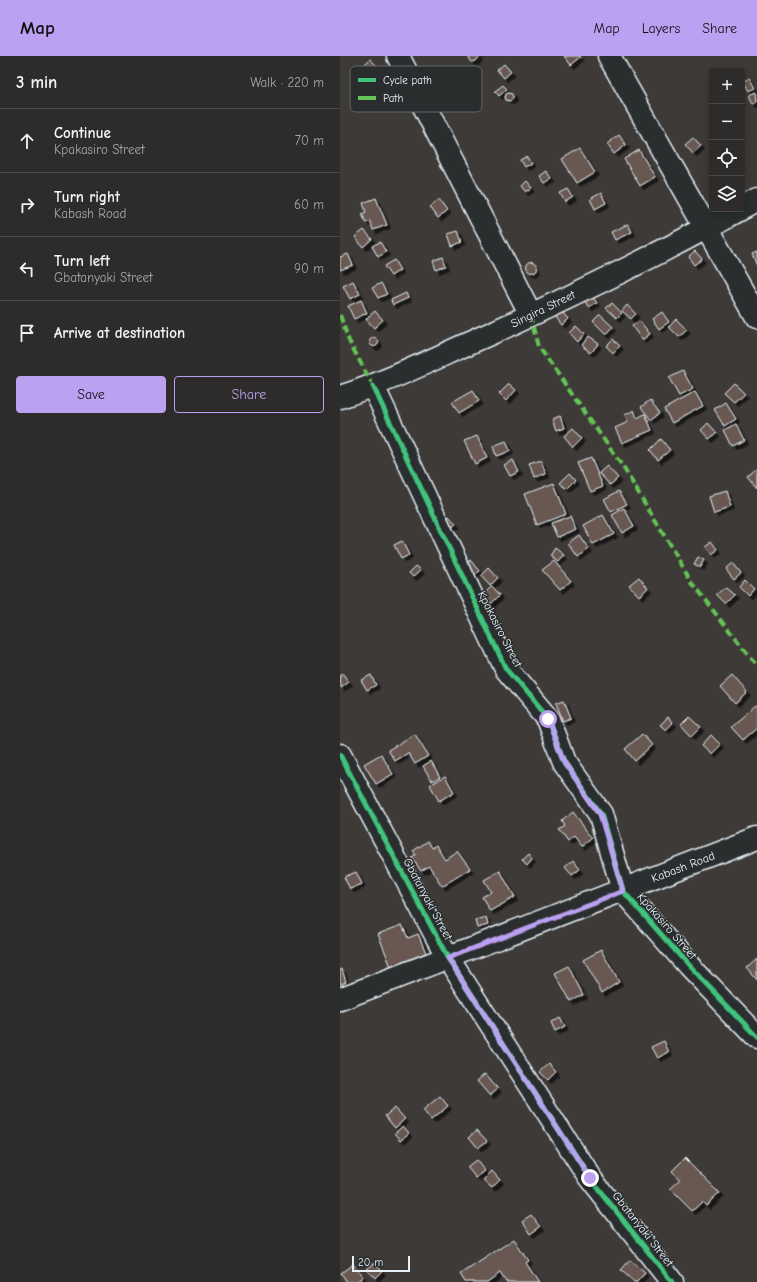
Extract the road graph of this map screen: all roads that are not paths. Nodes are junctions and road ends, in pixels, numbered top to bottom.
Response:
1 (398, 56) edge
2 (609, 56) edge
3 (403, 66) edge
4 (427, 112) edge
5 (757, 200) edge
6 (745, 207) edge
7 (736, 212) edge
8 (705, 229) junction
9 (531, 315) junction
10 (757, 318) edge
11 (373, 386) junction
12 (340, 397) edge
13 (340, 755) edge
14 (757, 838) edge
15 (623, 891) junction
16 (448, 958) junction
17 (340, 999) edge
18 (757, 1036) edge
19 (672, 1282) edge

1 - 3 street
2 - 8 street
4 - 9 street
5 - 6 street, Singira Street
7 - 8 street, Singira Street
8 - 9 street, Singira Street
8 - 10 street
9 - 11 street, Singira Street
11 - 12 street, Singira Street
11 - 15 street, Kpakasiro Street
13 - 16 street, Gbatanyaki Street
14 - 15 street, Kabash Road
15 - 16 street, Kabash Road
15 - 18 street, Kpakasiro Street
16 - 17 street, Kabash Road
16 - 19 street, Gbatanyaki Street

